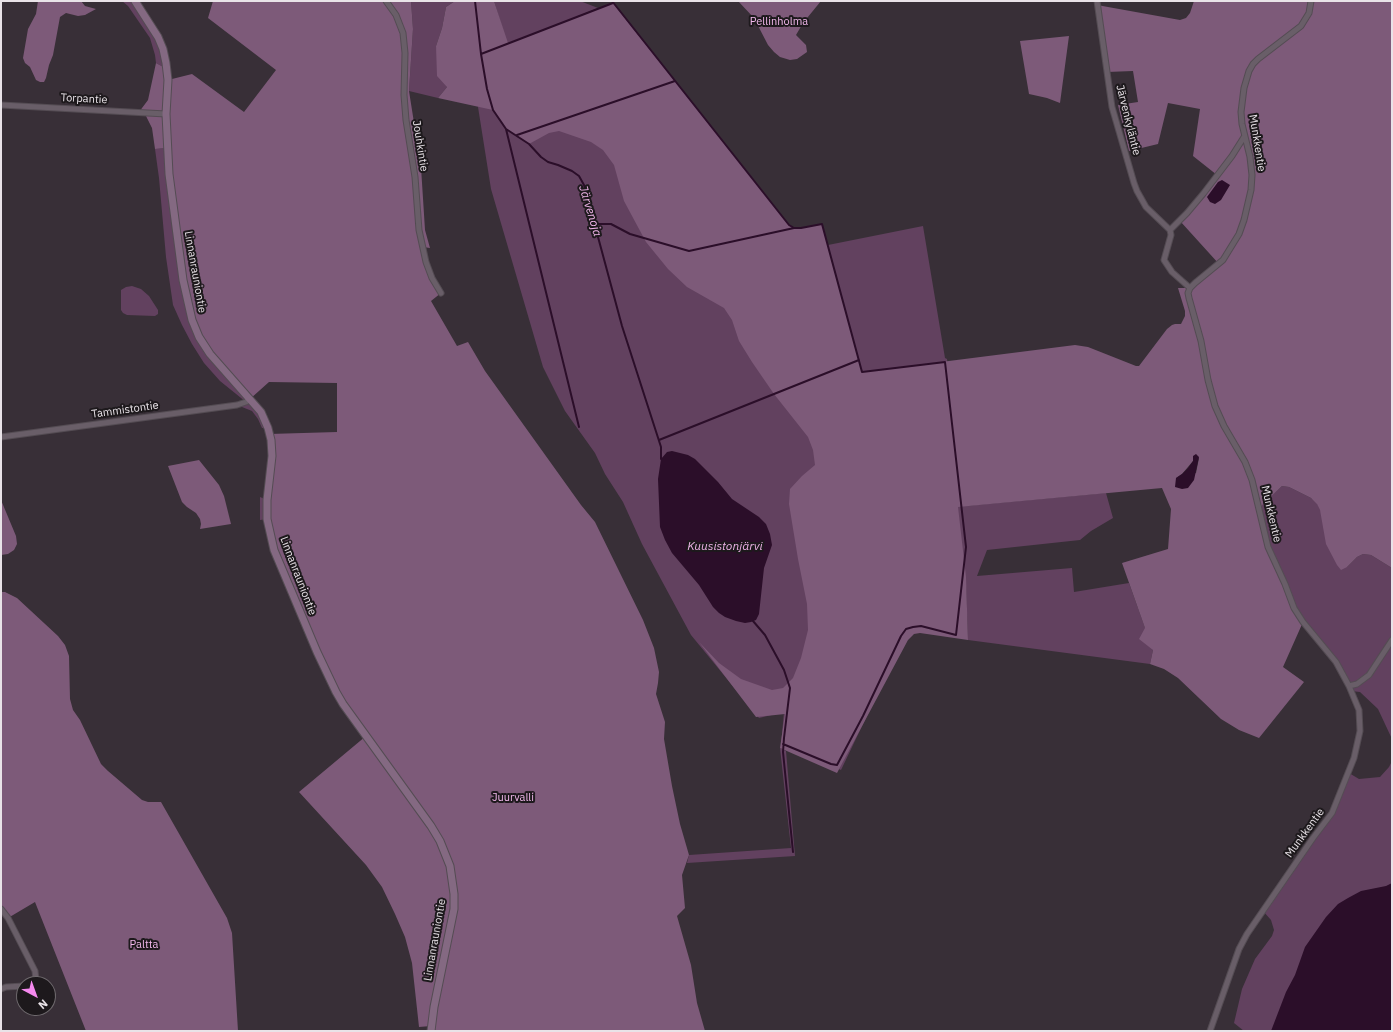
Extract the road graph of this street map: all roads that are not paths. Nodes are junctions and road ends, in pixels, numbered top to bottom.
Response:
1 (135, 1) edge
2 (386, 1) edge
3 (1097, 1) edge
4 (1311, 1) edge
5 (1, 105) edge
6 (166, 114) junction
7 (1244, 137) junction
8 (1170, 230) junction
9 (1190, 288) junction
10 (441, 293) dead end
11 (250, 399) junction
12 (1, 437) edge
13 (1391, 642) edge
14 (1349, 686) junction
15 (1, 909) edge
16 (36, 976) edge
17 (16, 986) edge
18 (1, 990) edge
19 (431, 1031) edge
20 (1210, 1031) edge

1 - 6 street, Linnanrauniontie
2 - 10 street, Jouhkintie
3 - 8 street, Järvenkyläntie
4 - 7 street, Munkkentie
5 - 6 street, Torpantie
6 - 11 street, Linnanrauniontie
7 - 8 street
7 - 9 street, Munkkentie
8 - 9 street
9 - 14 street, Munkkentie
11 - 12 street, Tammistontie
11 - 19 street, Linnanrauniontie
13 - 14 street
14 - 20 street, Munkkentie
15 - 16 street
17 - 18 street

